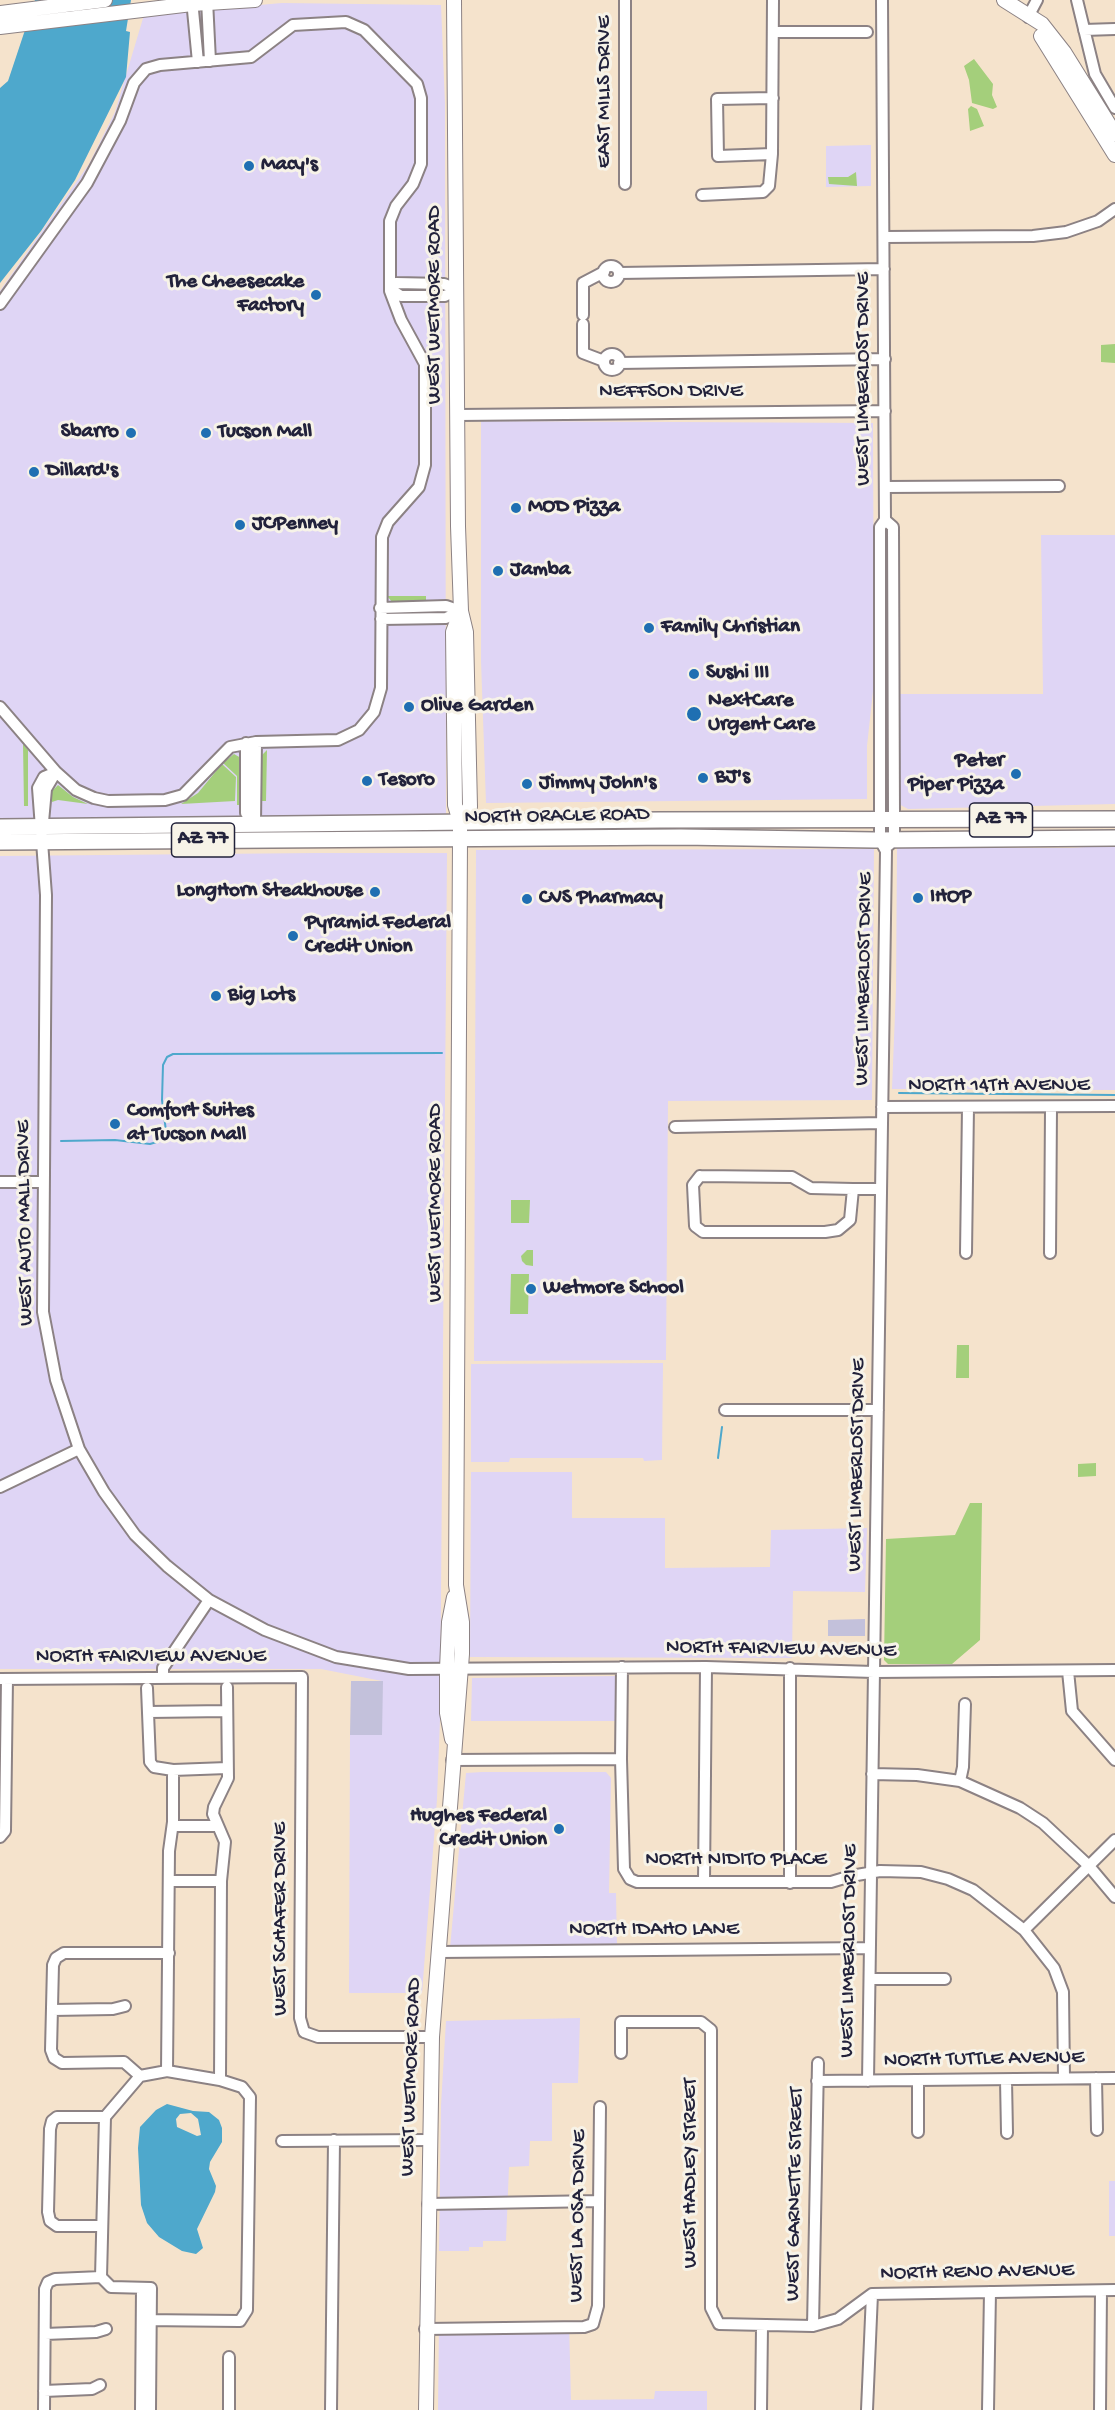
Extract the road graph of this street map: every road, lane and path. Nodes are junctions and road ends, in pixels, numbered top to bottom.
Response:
1 (105, 0) edge
2 (255, 0) edge
3 (454, 0) edge
4 (625, 0) edge
5 (773, 0) edge
6 (882, 0) edge
7 (1004, 0) edge
8 (1037, 0) edge
9 (1077, 0) edge
10 (192, 2) edge
11 (207, 2) edge
12 (0, 13) edge
13 (1028, 17) junction
14 (10, 22) edge
15 (1115, 29) edge
16 (1084, 30) junction
17 (773, 32) junction
18 (867, 32) dead end
19 (210, 61) junction
20 (198, 62) junction
21 (773, 98) junction
22 (1115, 108) edge
23 (1115, 134) edge
24 (772, 154) junction
25 (1115, 155) edge
26 (625, 184) dead end
27 (702, 195) dead end
28 (1115, 208) edge
29 (884, 237) junction
30 (884, 269) junction
31 (390, 289) junction
32 (457, 289) junction
33 (0, 304) edge
34 (885, 359) junction
35 (885, 411) junction
36 (458, 415) junction
37 (1059, 486) dead end
38 (885, 487) junction
39 (885, 520) junction
40 (881, 568) junction
41 (893, 578) junction
42 (461, 611) junction
43 (381, 614) junction
44 (881, 657) junction
45 (894, 667) junction
46 (0, 707) edge
47 (251, 742) junction
48 (56, 772) junction
49 (777, 819) junction
50 (1091, 819) junction
51 (1115, 819) edge
52 (679, 820) junction
53 (887, 820) junction
54 (460, 822) junction
55 (255, 824) junction
56 (0, 827) edge
57 (1115, 827) edge
58 (43, 834) junction
59 (681, 837) junction
60 (578, 838) junction
61 (1023, 838) junction
62 (1091, 838) junction
63 (1115, 838) edge
64 (460, 839) junction
65 (0, 842) edge
66 (887, 843) junction
67 (1115, 1106) edge
68 (882, 1107) junction
69 (968, 1107) junction
70 (1051, 1108) junction
71 (882, 1123) junction
72 (675, 1127) dead end
73 (0, 1182) edge
74 (43, 1182) junction
75 (853, 1189) junction
76 (881, 1189) junction
77 (966, 1253) dead end
78 (1050, 1254) dead end
79 (725, 1410) dead end
80 (878, 1410) junction
81 (79, 1449) junction
82 (0, 1487) edge
83 (456, 1585) junction
84 (209, 1600) junction
85 (622, 1667) junction
86 (706, 1667) junction
87 (790, 1668) junction
88 (447, 1669) junction
89 (462, 1669) junction
90 (1115, 1670) edge
91 (1068, 1671) junction
92 (873, 1672) junction
93 (163, 1677) junction
94 (302, 1677) joint
95 (4, 1679) edge
96 (227, 1687) dead end
97 (147, 1688) dead end
98 (965, 1704) dead end
99 (227, 1711) junction
100 (148, 1713) junction
101 (453, 1753) junction
102 (621, 1759) junction
103 (1115, 1760) edge
104 (227, 1768) junction
105 (173, 1770) junction
106 (872, 1774) junction
107 (960, 1781) junction
108 (173, 1826) junction
109 (217, 1826) junction
110 (0, 1837) edge
111 (1115, 1840) edge
112 (1089, 1866) junction
113 (871, 1873) junction
114 (170, 1881) junction
115 (221, 1881) junction
116 (704, 1881) junction
117 (790, 1883) junction
118 (1115, 1896) edge
119 (1024, 1930) junction
120 (870, 1948) junction
121 (439, 1952) junction
122 (169, 1953) junction
123 (870, 1978) junction
124 (945, 1979) dead end
125 (125, 2006) dead end
126 (52, 2010) junction
127 (432, 2037) junction
128 (621, 2054) dead end
129 (818, 2063) dead end
130 (167, 2071) junction
131 (140, 2076) junction
132 (1064, 2078) junction
133 (1096, 2078) junction
134 (1115, 2078) edge
135 (220, 2080) junction
136 (1006, 2080) junction
137 (817, 2081) junction
138 (868, 2081) junction
139 (918, 2081) junction
140 (600, 2107) dead end
141 (105, 2117) junction
142 (1097, 2130) dead end
143 (918, 2132) dead end
144 (1007, 2133) dead end
145 (334, 2140) junction
146 (429, 2140) junction
147 (282, 2141) dead end
148 (599, 2201) junction
149 (428, 2204) junction
150 (101, 2226) junction
151 (101, 2277) junction
152 (1115, 2290) edge
153 (1101, 2291) junction
154 (990, 2292) junction
155 (872, 2294) junction
156 (147, 2320) junction
157 (712, 2323) joint
158 (813, 2326) junction
159 (762, 2327) junction
160 (106, 2329) dead end
161 (425, 2329) junction
162 (45, 2334) junction
163 (230, 2357) dead end
164 (100, 2385) dead end
165 (44, 2391) junction
166 (44, 2410) edge
167 (141, 2410) edge
168 (150, 2410) edge
169 (229, 2410) edge
170 (331, 2410) edge
171 (426, 2410) edge
172 (761, 2410) edge
173 (867, 2410) edge
174 (988, 2410) edge
175 (1100, 2410) edge

1 - 14 main road
2 - 11 main road
3 - 32 main road, WEST WETMORE ROAD
4 - 26 street, EAST MILLS DRIVE
5 - 17 street
6 - 29 street, WEST LIMBERLOST DRIVE
7 - 13 main road
8 - 13 street
9 - 16 street
10 - 11 main road
10 - 14 main road
10 - 20 street
11 - 19 street
12 - 14 main road
13 - 23 main road
13 - 25 main road
15 - 16 street
16 - 22 street
17 - 18 street
17 - 21 street
19 - 20 street
19 - 31 street
20 - 33 street
21 - 24 street
21 - 24 street
24 - 27 street
28 - 29 street
29 - 30 street, WEST LIMBERLOST DRIVE
30 - 34 street, WEST LIMBERLOST DRIVE
30 - 34 street
31 - 32 street
31 - 43 street
32 - 36 main road, WEST WETMORE ROAD
34 - 35 street, WEST LIMBERLOST DRIVE
35 - 36 street, NEFFSON DRIVE
35 - 38 street, WEST LIMBERLOST DRIVE
36 - 42 main road, WEST WETMORE ROAD
37 - 38 street
38 - 39 street, WEST LIMBERLOST DRIVE
39 - 40 street, WEST LIMBERLOST DRIVE
39 - 41 street, WEST LIMBERLOST DRIVE
40 - 41 street
40 - 44 street, WEST LIMBERLOST DRIVE
41 - 45 street, WEST LIMBERLOST DRIVE
42 - 43 street
42 - 54 main road, WEST WETMORE ROAD
43 - 47 street
44 - 45 street
44 - 53 street, WEST LIMBERLOST DRIVE
45 - 53 street, WEST LIMBERLOST DRIVE
46 - 48 street
47 - 48 street
47 - 55 street
48 - 58 street, WEST AUTO MALL DRIVE
49 - 52 highway, NORTH ORACLE ROAD / AZ 77
49 - 53 highway, NORTH ORACLE ROAD / AZ 77
49 - 59 highway
50 - 51 highway, NORTH ORACLE ROAD / AZ 77
50 - 53 highway, NORTH ORACLE ROAD / AZ 77
50 - 61 highway
52 - 54 highway, NORTH ORACLE ROAD / AZ 77
52 - 60 highway
53 - 66 street, WEST LIMBERLOST DRIVE
54 - 55 highway, NORTH ORACLE ROAD / AZ 77
54 - 64 main road, WEST WETMORE ROAD
55 - 58 highway, NORTH ORACLE ROAD / AZ 77
56 - 58 highway, NORTH ORACLE ROAD / AZ 77
57 - 62 highway
58 - 64 highway, NORTH ORACLE ROAD / AZ 77
58 - 65 highway, NORTH ORACLE ROAD / AZ 77
58 - 74 street, WEST AUTO MALL DRIVE
59 - 60 highway, NORTH ORACLE ROAD / AZ 77
59 - 66 highway, NORTH ORACLE ROAD / AZ 77
60 - 64 highway, NORTH ORACLE ROAD / AZ 77
61 - 62 highway, NORTH ORACLE ROAD / AZ 77
61 - 66 highway, NORTH ORACLE ROAD / AZ 77
62 - 63 highway, NORTH ORACLE ROAD / AZ 77
64 - 83 main road, WEST WETMORE ROAD
66 - 68 street, WEST LIMBERLOST DRIVE
67 - 70 street, NORTH 14TH AVENUE
68 - 69 street, NORTH 14TH AVENUE
68 - 71 street, WEST LIMBERLOST DRIVE
69 - 70 street, NORTH 14TH AVENUE
69 - 77 street
70 - 78 street
71 - 72 street
71 - 76 street, WEST LIMBERLOST DRIVE
73 - 74 street
74 - 81 street, WEST AUTO MALL DRIVE
75 - 75 street
75 - 76 street
76 - 80 street, WEST LIMBERLOST DRIVE
79 - 80 street
80 - 92 street, WEST LIMBERLOST DRIVE
81 - 82 street
81 - 84 street, WEST AUTO MALL DRIVE
83 - 88 main road, WEST WETMORE ROAD
83 - 89 main road, WEST WETMORE ROAD
84 - 88 street, WEST AUTO MALL DRIVE
84 - 93 street
85 - 86 street, NORTH FAIRVIEW AVENUE
85 - 89 street, NORTH FAIRVIEW AVENUE
85 - 102 street
86 - 87 street, NORTH FAIRVIEW AVENUE
86 - 116 street
87 - 92 street, NORTH FAIRVIEW AVENUE
87 - 117 street
88 - 89 street, NORTH FAIRVIEW AVENUE
88 - 101 main road, WEST WETMORE ROAD
89 - 101 main road, WEST WETMORE ROAD
90 - 91 street, NORTH FAIRVIEW AVENUE
91 - 92 street, NORTH FAIRVIEW AVENUE
91 - 103 street
92 - 106 street, WEST LIMBERLOST DRIVE
93 - 94 street, NORTH FAIRVIEW AVENUE
93 - 95 street, NORTH FAIRVIEW AVENUE
94 - 127 street, WEST SCHAFER DRIVE
95 - 110 street
96 - 99 street
97 - 100 street
98 - 107 street
99 - 100 street
99 - 104 street
100 - 105 street
101 - 102 street
101 - 121 main road, WEST WETMORE ROAD
102 - 116 street, NORTH NIDITO PLACE
104 - 105 street
104 - 109 street
105 - 108 street
106 - 107 street
106 - 113 street, WEST LIMBERLOST DRIVE
107 - 112 street
108 - 109 street
108 - 114 street
109 - 115 street
111 - 112 street
112 - 118 street
112 - 119 street
113 - 117 street, NORTH NIDITO PLACE
113 - 119 street, NORTH NIDITO PLACE
113 - 120 street, WEST LIMBERLOST DRIVE
114 - 115 street
114 - 122 street
115 - 135 street
116 - 117 street, NORTH NIDITO PLACE
119 - 132 street, NORTH NIDITO PLACE
120 - 121 street, NORTH IDAHO LANE
120 - 123 street, WEST LIMBERLOST DRIVE
121 - 127 main road, WEST WETMORE ROAD
122 - 126 street
122 - 130 street
123 - 124 street
123 - 138 street, WEST LIMBERLOST DRIVE
125 - 126 street
126 - 131 street
127 - 146 main road, WEST WETMORE ROAD
128 - 157 street, WEST HADLEY STREET
129 - 137 street, WEST GARNETTE STREET
130 - 131 street
130 - 135 street
131 - 141 street
132 - 133 street, NORTH TUTTLE AVENUE
132 - 136 street, NORTH TUTTLE AVENUE
133 - 134 street, NORTH TUTTLE AVENUE
133 - 142 street
135 - 156 street
136 - 139 street, NORTH TUTTLE AVENUE
136 - 144 street
137 - 138 street, NORTH TUTTLE AVENUE
137 - 158 street, WEST GARNETTE STREET
138 - 139 street, NORTH TUTTLE AVENUE
139 - 143 street
140 - 148 street, WEST LA OSA DRIVE
141 - 150 street
141 - 150 street
145 - 146 street
145 - 147 street
145 - 170 street
146 - 149 main road, WEST WETMORE ROAD
148 - 149 street
148 - 161 street, WEST LA OSA DRIVE
149 - 161 main road, WEST WETMORE ROAD
150 - 151 street
151 - 156 street
151 - 162 street
152 - 153 street, NORTH RENO AVENUE
153 - 154 street, NORTH RENO AVENUE
153 - 175 street
154 - 155 street, NORTH RENO AVENUE
154 - 174 street
155 - 158 street, NORTH RENO AVENUE
155 - 173 street
156 - 167 street
156 - 168 street
157 - 159 street, NORTH RENO AVENUE
158 - 159 street, NORTH RENO AVENUE
159 - 172 street
160 - 162 street
161 - 171 main road, WEST WETMORE ROAD
162 - 165 street
163 - 169 street
164 - 165 street
165 - 166 street

